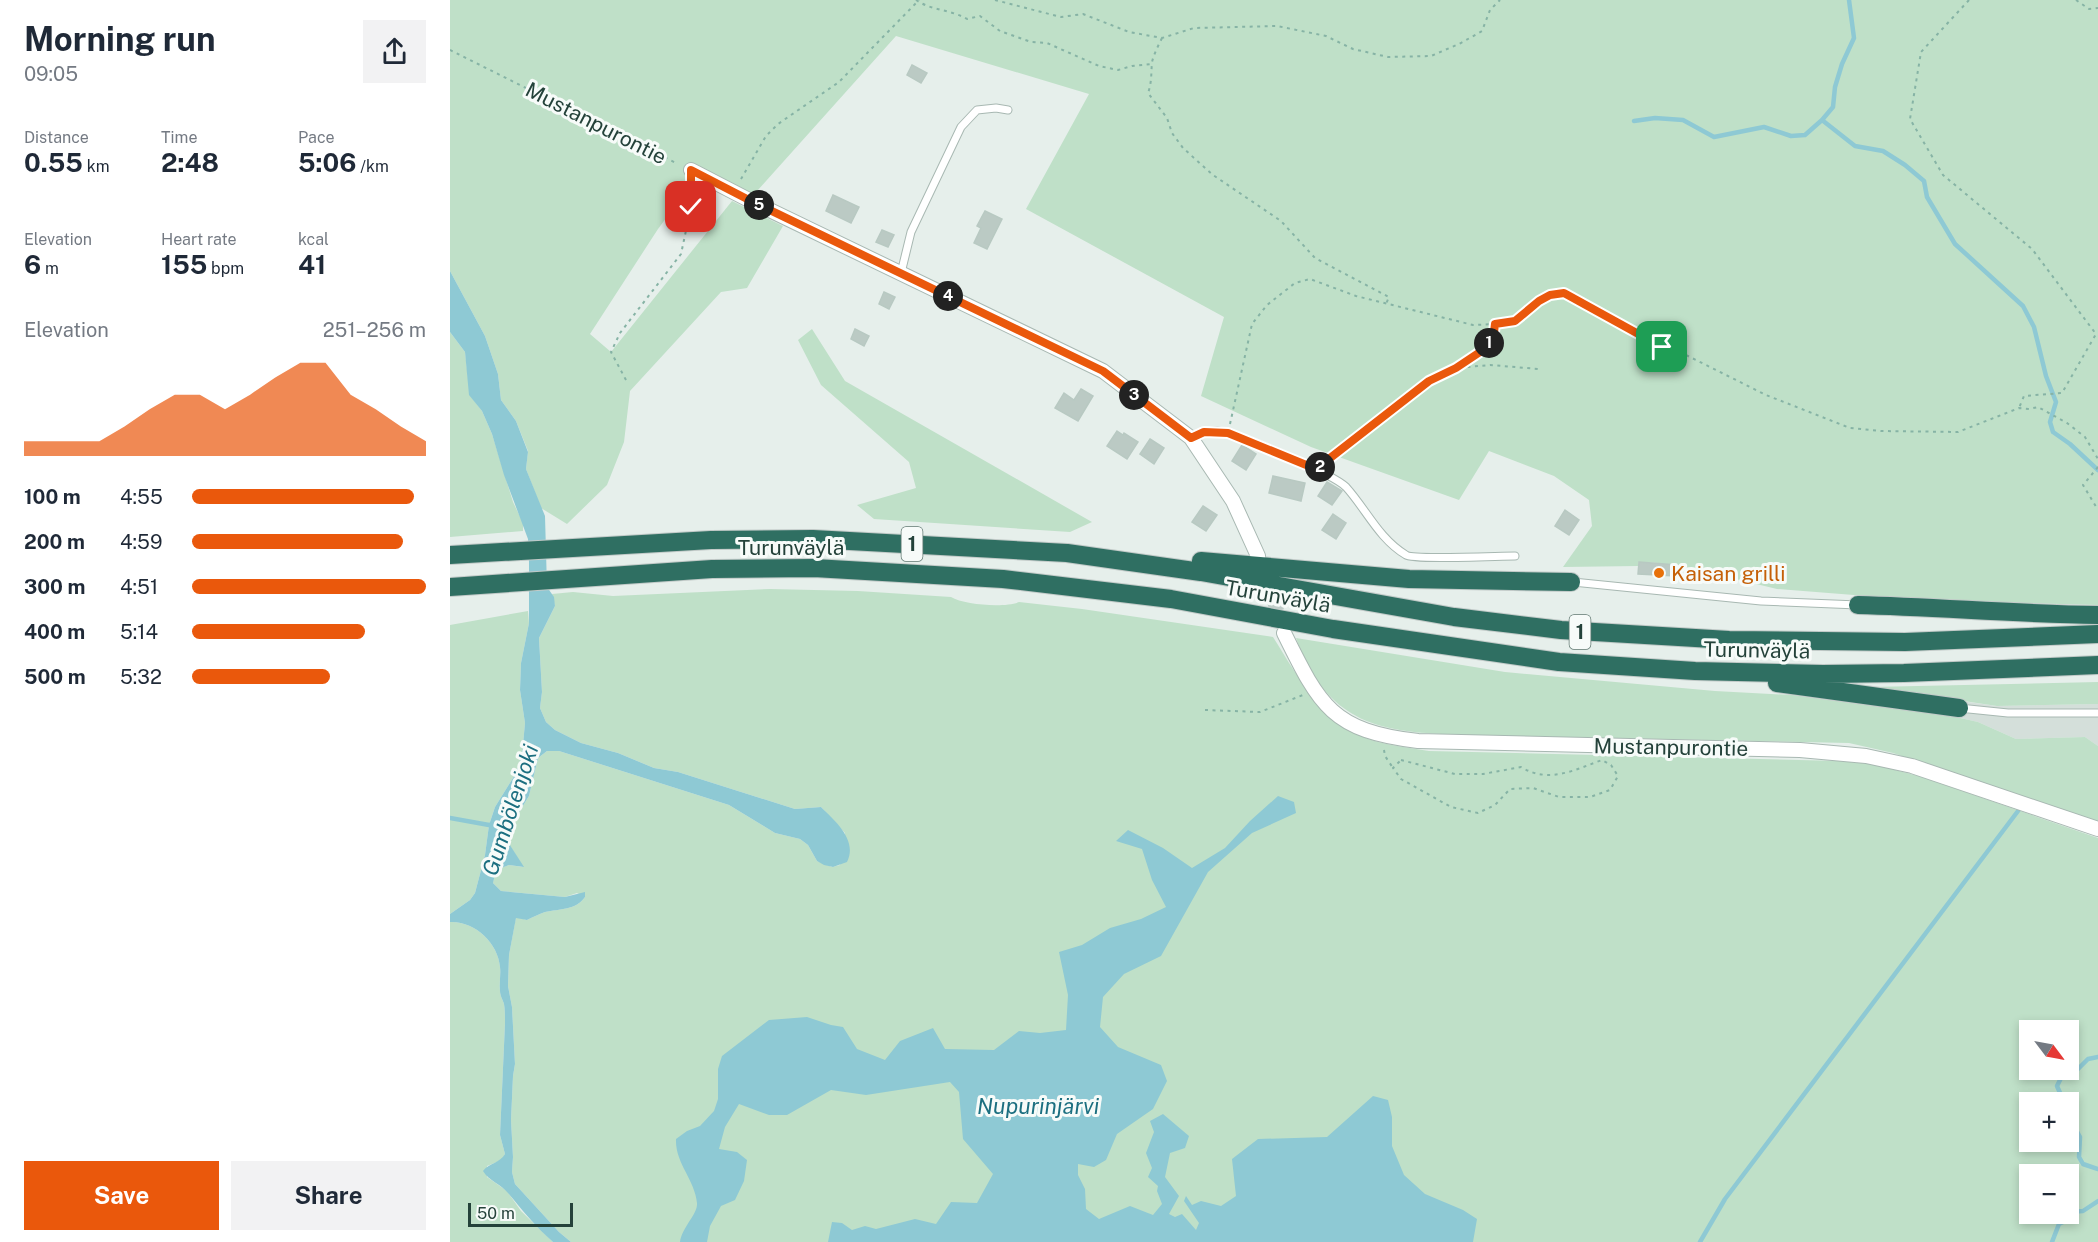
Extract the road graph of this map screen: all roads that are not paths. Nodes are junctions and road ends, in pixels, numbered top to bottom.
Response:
1 (1008, 110) dead end
2 (691, 170) road end
3 (901, 273) junction
4 (1191, 438) junction
5 (1067, 554) junction
6 (450, 555) edge
7 (1258, 556) dead end
8 (1515, 556) dead end
9 (1571, 582) joint
10 (450, 587) edge
11 (1858, 605) joint
12 (2098, 615) edge
13 (1284, 633) tunnel mouth
14 (2098, 634) edge
15 (2098, 665) edge
16 (1695, 671) junction
17 (1959, 708) joint
18 (2098, 713) edge
19 (2098, 829) edge

1 - 3 lane
2 - 3 street, Mustanpurontie
3 - 4 street, Mustanpurontie
4 - 7 street, Mustanpurontie
4 - 8 lane
5 - 6 highway, Turunväylä / 1
5 - 9 highway
5 - 14 highway, Turunväylä / 1
9 - 11 lane
10 - 16 highway, Turunväylä / 1
11 - 12 highway
13 - 19 street, Mustanpurontie
15 - 16 highway, Turunväylä / 1
16 - 17 highway
17 - 18 lane

